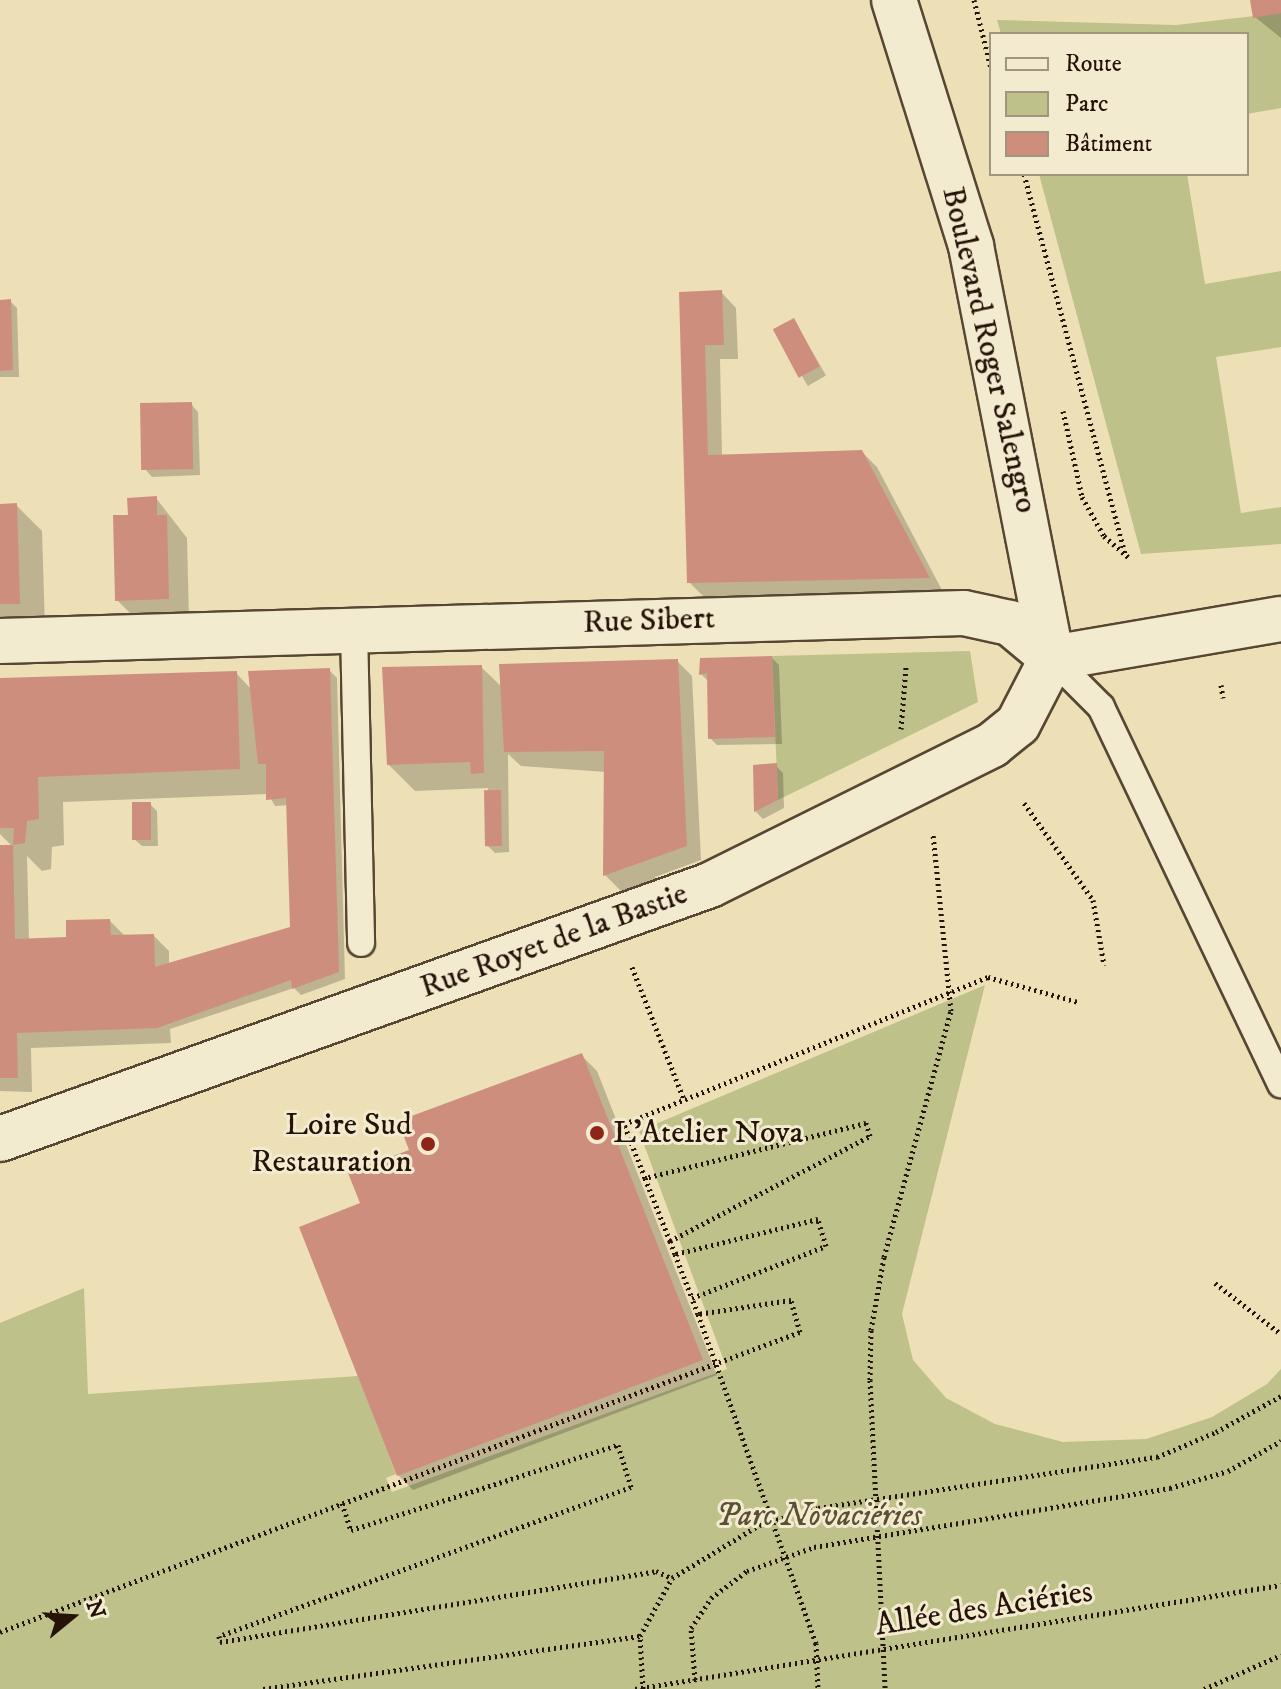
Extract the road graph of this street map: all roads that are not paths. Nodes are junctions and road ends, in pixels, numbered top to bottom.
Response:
1 (894, 0) edge
2 (1281, 619) edge
3 (354, 630) junction
4 (0, 641) edge
5 (1052, 658) junction
6 (361, 943) dead end
7 (1281, 1084) edge
8 (0, 1139) edge

1 - 5 street, Boulevard Roger Salengro
2 - 5 street
3 - 4 street, Rue Sibert
3 - 5 street, Rue Sibert
3 - 6 lane
5 - 7 lane
5 - 8 street, Rue Royet de la Bastie

